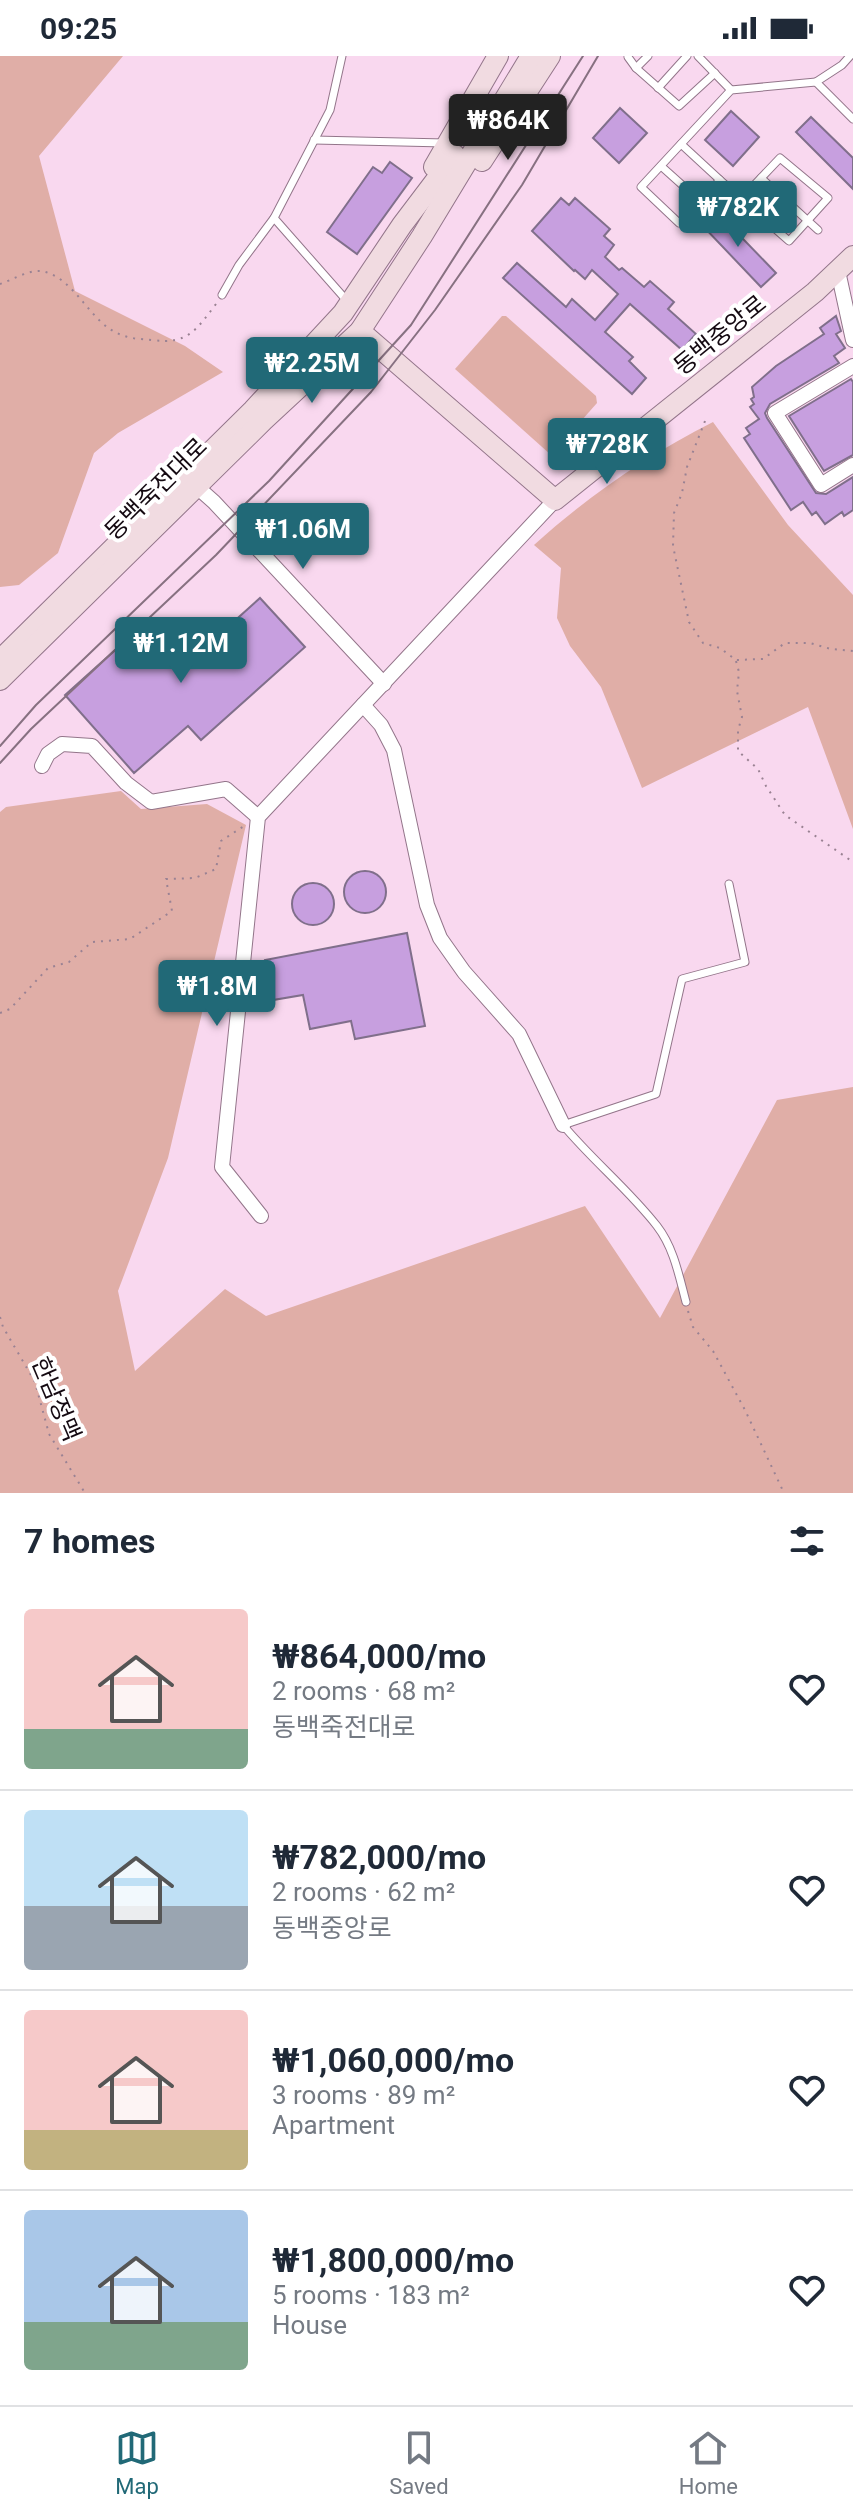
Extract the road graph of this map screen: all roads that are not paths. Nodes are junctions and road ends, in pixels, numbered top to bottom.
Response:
1 (342, 56) edge
2 (498, 56) edge
3 (516, 56) edge
4 (531, 56) edge
5 (550, 56) edge
6 (648, 56) edge
7 (687, 56) edge
8 (698, 56) edge
9 (850, 56) edge
10 (628, 57) edge
11 (636, 68) junction
12 (715, 73) junction
13 (816, 82) junction
14 (658, 88) junction
15 (731, 90) junction
16 (853, 119) edge
17 (314, 140) junction
18 (447, 143) junction
19 (681, 144) junction
20 (661, 166) junction
21 (761, 178) junction
22 (720, 180) junction
23 (741, 199) junction
24 (700, 201) junction
25 (274, 218) junction
26 (809, 220) junction
27 (402, 225) junction
28 (818, 230) dead end
29 (422, 236) junction
30 (853, 256) edge
31 (838, 271) junction
32 (222, 295) road end
33 (349, 304) junction
34 (360, 331) junction
35 (853, 340) edge
36 (853, 366) edge
37 (853, 465) edge
38 (196, 486) junction
39 (555, 500) junction
40 (0, 660) edge
41 (0, 680) edge
42 (384, 684) junction
43 (363, 705) junction
44 (42, 766) dead end
45 (258, 817) junction
46 (729, 884) dead end
47 (563, 1125) junction
48 (261, 1216) dead end
49 (686, 1302) road end

1 - 17 lane
2 - 18 main road
3 - 27 main road, 동백죽전대로
4 - 29 main road, 동백죽전대로
5 - 29 main road
6 - 11 lane
7 - 14 lane
8 - 12 lane
9 - 13 lane
10 - 11 lane
11 - 14 lane
12 - 14 lane
12 - 15 lane
13 - 15 lane
13 - 16 lane
15 - 19 lane
17 - 18 lane
17 - 25 lane
18 - 27 main road
19 - 20 lane
19 - 22 lane
20 - 24 lane
20 - 24 lane
21 - 23 lane
21 - 26 lane
21 - 26 lane
22 - 23 lane
22 - 24 lane
23 - 26 lane
25 - 32 lane
25 - 33 lane
26 - 28 lane
27 - 33 main road, 동백죽전대로
29 - 34 main road, 동백죽전대로
30 - 31 main road, 동백중앙로
31 - 35 street
31 - 39 main road, 동백중앙로
33 - 40 main road, 동백죽전대로
34 - 38 main road, 동백죽전대로
34 - 39 main road
36 - 37 street
38 - 41 main road, 동백죽전대로
38 - 42 street
39 - 42 street
42 - 43 street
43 - 45 street
43 - 47 street
44 - 45 street
45 - 48 street
46 - 47 lane
47 - 49 lane

